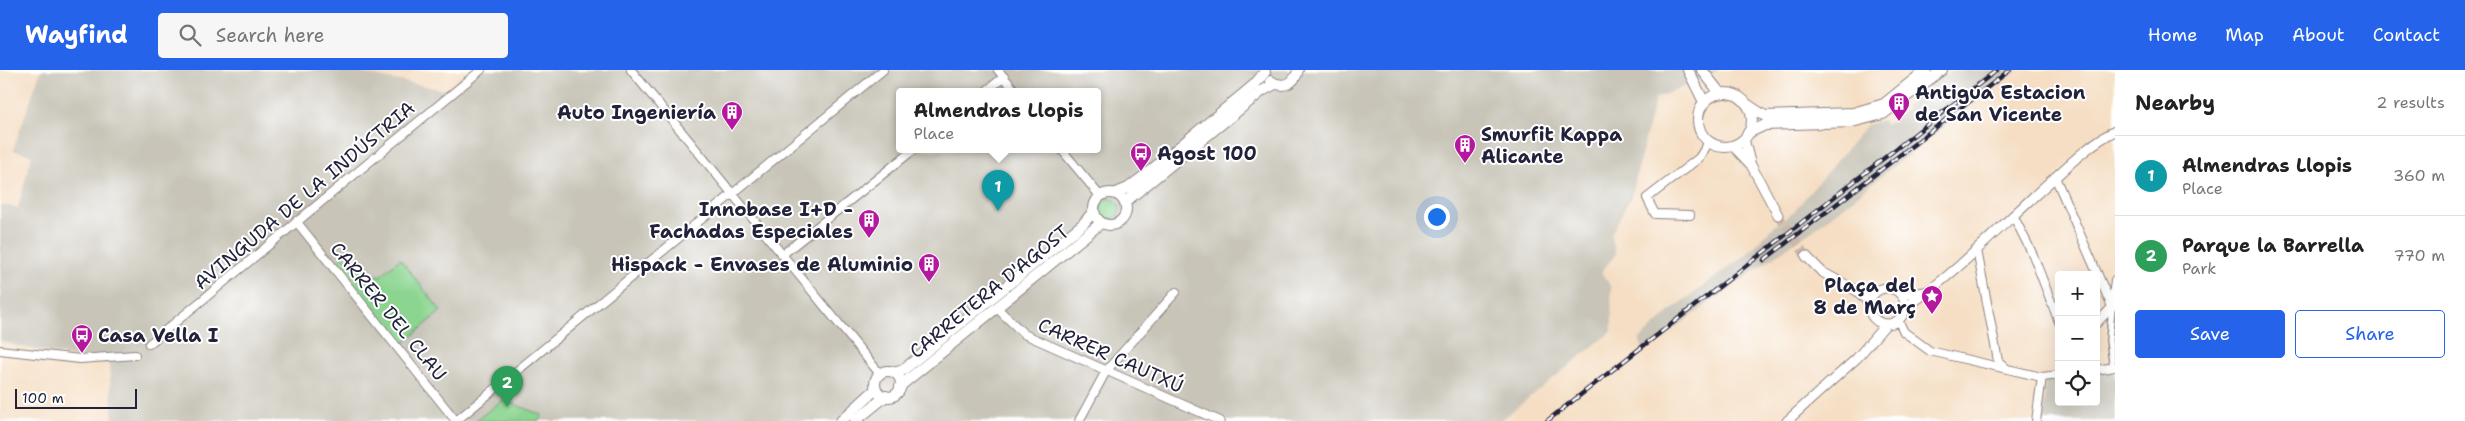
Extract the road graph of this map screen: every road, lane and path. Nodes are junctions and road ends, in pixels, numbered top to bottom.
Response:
1 (481, 70) edge
2 (631, 70) edge
3 (883, 70) edge
4 (998, 70) edge
5 (1298, 70) edge
6 (1688, 70) edge
7 (1702, 70) edge
8 (1942, 70) edge
9 (1265, 71) edge
10 (1923, 71) edge
11 (1004, 77) junction
12 (1275, 84) junction
13 (989, 88) edge
14 (1013, 88) edge
15 (1720, 92) junction
16 (1704, 102) junction
17 (1748, 105) junction
18 (2115, 131) edge
19 (1746, 136) junction
20 (1709, 142) junction
21 (1733, 146) junction
22 (909, 153) edge
23 (1064, 153) edge
24 (1751, 165) junction
25 (2055, 177) junction
26 (1116, 193) junction
27 (731, 194) junction
28 (1100, 196) junction
29 (1125, 202) junction
30 (1094, 211) junction
31 (2013, 214) junction
32 (1690, 215) dead end
33 (1778, 215) tunnel mouth
34 (296, 222) junction
35 (1101, 223) junction
36 (1977, 250) junction
37 (783, 254) junction
38 (1806, 256) tunnel mouth
39 (2115, 280) edge
40 (1176, 292) dead end
41 (1925, 292) junction
42 (1903, 295) junction
43 (1871, 297) junction
44 (1906, 307) junction
45 (2112, 307) junction
46 (997, 308) junction
47 (2057, 316) edge
48 (1873, 319) junction
49 (1898, 320) junction
50 (2100, 320) edge
51 (1886, 324) junction
52 (2112, 341) edge
53 (1868, 343) junction
54 (148, 344) dead end
55 (0, 350) edge
56 (135, 355) dead end
57 (2004, 367) junction
58 (2114, 367) edge
59 (2100, 369) edge
60 (1106, 371) junction
61 (895, 373) junction
62 (880, 374) junction
63 (2055, 375) edge
64 (2042, 376) junction
65 (900, 386) junction
66 (876, 389) junction
67 (886, 396) junction
68 (456, 421) edge
69 (841, 421) edge
70 (855, 421) edge
71 (1079, 421) edge
72 (1220, 421) edge
73 (1787, 421) edge
74 (2036, 421) edge

1 - 34 street, AVINGUDA DE LA INDÚSTRIA
2 - 27 street
3 - 27 street
4 - 11 street
5 - 12 main road
6 - 16 main road
7 - 15 main road
8 - 19 main road
9 - 12 main road
9 - 26 main road
10 - 17 main road
11 - 13 street
11 - 14 street
12 - 29 main road
15 - 16 main road
15 - 17 main road
16 - 20 main road
17 - 19 main road
18 - 25 street
19 - 21 main road
19 - 24 street
20 - 21 main road
20 - 32 street
21 - 24 street
22 - 37 street
23 - 28 street
24 - 33 street
25 - 31 street
25 - 45 street
26 - 28 main road
26 - 29 main road
27 - 37 street
27 - 68 street
28 - 30 main road
29 - 35 main road
30 - 35 main road
30 - 61 main road, CARRETERA D'AGOST
31 - 36 street
31 - 47 street
34 - 54 street, AVINGUDA DE LA INDÚSTRIA
34 - 68 street, CARRER DEL CLAU
35 - 46 main road, CARRETERA D'AGOST
36 - 41 street
36 - 57 street
37 - 62 street
38 - 43 street
39 - 45 street
40 - 60 street
41 - 42 street
41 - 44 street
42 - 43 street
42 - 44 street
43 - 48 street
44 - 49 street
45 - 50 street
45 - 52 street
46 - 60 street, CARRER CAUTXÚ
46 - 65 main road, CARRETERA D'AGOST
48 - 51 street
48 - 53 street
49 - 51 street
49 - 57 street
51 - 53 street
52 - 58 street
53 - 73 street
55 - 56 street
57 - 64 street
58 - 59 street
60 - 71 street
60 - 72 street, CARRER CAUTXÚ
61 - 62 main road
61 - 65 main road
62 - 66 main road
63 - 64 street
64 - 74 street
65 - 67 main road
66 - 67 main road
66 - 69 main road
67 - 70 main road

